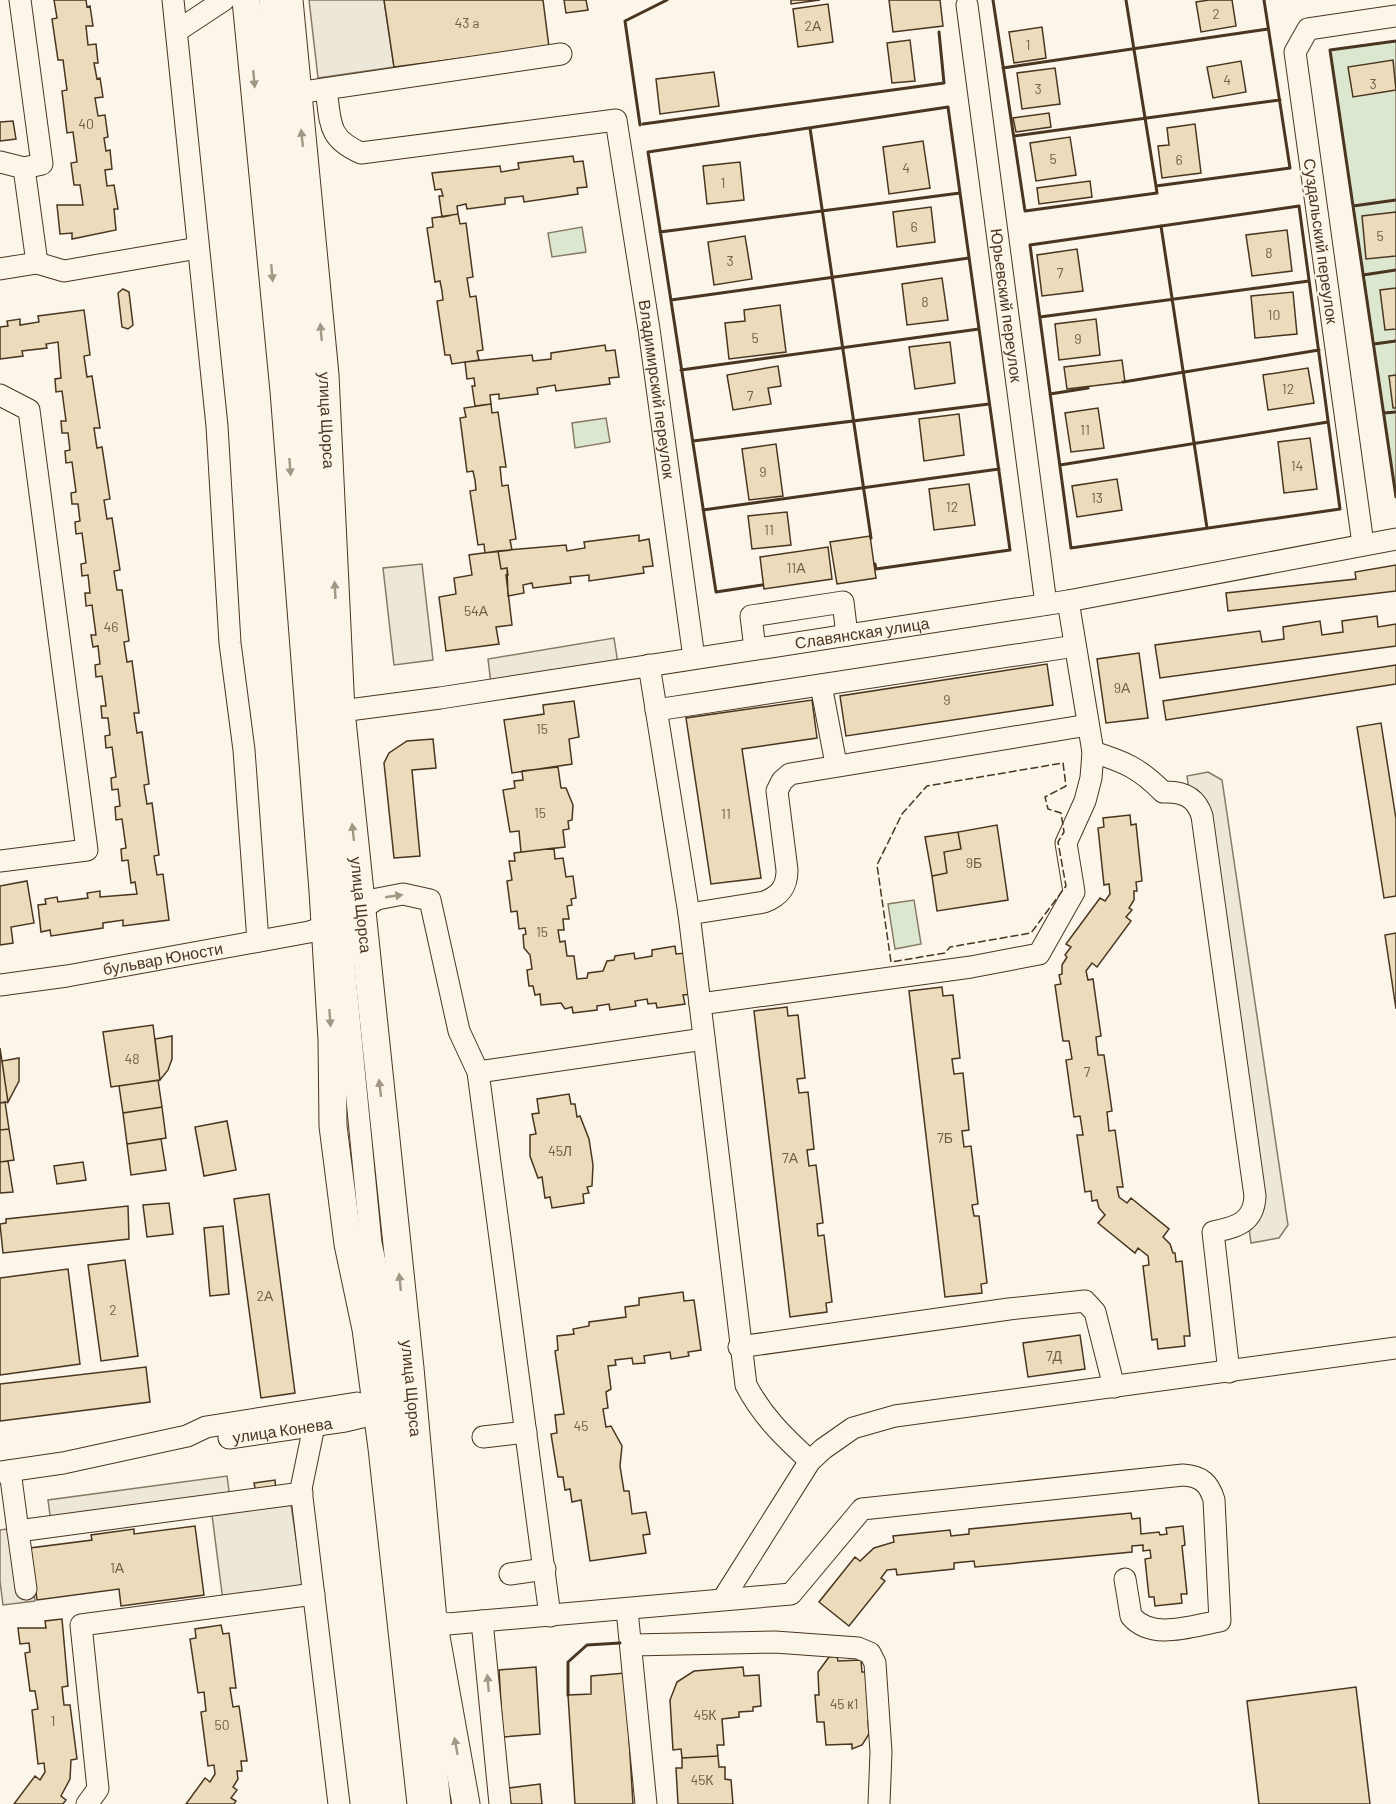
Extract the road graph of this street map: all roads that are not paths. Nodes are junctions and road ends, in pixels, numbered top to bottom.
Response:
1 (20, 0) edge
2 (173, 0) edge
3 (224, 0) edge
4 (246, 0) edge
5 (262, 0) edge
6 (270, 0) edge
7 (289, 0) edge
8 (967, 5) dead end
9 (1396, 16) edge
10 (177, 31) junction
11 (561, 54) dead end
12 (326, 89) junction
13 (286, 94) junction
14 (0, 162) edge
15 (24, 168) junction
16 (198, 248) junction
17 (37, 263) junction
18 (0, 269) edge
19 (0, 394) edge
20 (1396, 539) edge
21 (1363, 544) junction
22 (1068, 601) junction
23 (1046, 604) junction
24 (847, 635) junction
25 (1075, 646) junction
26 (755, 649) junction
27 (693, 658) junction
28 (649, 665) junction
29 (821, 685) junction
30 (307, 690) junction
31 (656, 710) junction
32 (333, 712) junction
33 (1088, 725) junction
34 (1093, 752) junction
35 (312, 753) junction
36 (836, 764) junction
37 (0, 861) edge
38 (689, 914) junction
39 (342, 924) junction
40 (258, 941) junction
41 (0, 985) edge
42 (699, 1004) junction
43 (704, 1039) junction
44 (478, 1072) junction
45 (740, 1347) junction
46 (1396, 1348) edge
47 (410, 1368) junction
48 (1229, 1372) junction
49 (1114, 1388) junction
50 (373, 1409) junction
51 (314, 1426) junction
52 (526, 1432) junction
53 (187, 1436) junction
54 (483, 1437) dead end
55 (416, 1439) junction
56 (810, 1461) junction
57 (5, 1471) edge
58 (302, 1493) junction
59 (18, 1531) junction
60 (545, 1569) junction
61 (510, 1574) dead end
62 (1125, 1580) dead end
63 (26, 1589) dead end
64 (314, 1594) junction
65 (723, 1599) junction
66 (627, 1610) junction
67 (550, 1616) junction
68 (433, 1620) junction
69 (482, 1621) junction
70 (632, 1645) junction
71 (87, 1804) edge
72 (339, 1804) edge
73 (421, 1804) edge
74 (440, 1804) edge
75 (466, 1804) edge
76 (500, 1804) edge
77 (646, 1804) edge
78 (879, 1804) edge

1 - 15 street
2 - 10 street
3 - 10 street
4 -> 30 main road, улица Щорса
5 - 13 street
6 - 13 street
7 - 13 main road, улица Щорса
8 - 23 street, Юрьевский переулок
9 - 21 street, Суздальский переулок
10 - 16 street
11 - 12 street
12 - 13 street
12 - 27 street, Владимирский переулок
13 - 32 main road, улица Щорса
14 - 15 street
15 - 17 street
16 - 17 street
16 - 40 street
17 - 18 street
19 - 37 street
20 - 21 street, Славянская улица
21 - 22 street, Славянская улица
22 - 23 street, Славянская улица
22 - 25 street
23 - 24 street, Славянская улица
24 - 26 street, Славянская улица
24 - 26 street
25 - 29 street
25 - 33 street
26 - 27 street, Славянская улица
27 - 28 street, Славянская улица
28 - 31 street
28 - 32 street, Славянская улица
29 - 31 street
29 - 36 street
30 - 32 street
30 - 35 main road, улица Щорса
31 - 38 street
32 - 35 street
32 - 39 main road, улица Щорса
33 - 34 street
33 - 36 street
34 - 42 street
34 - 48 street
35 - 39 main road, улица Щорса
36 - 38 street
38 - 42 street
39 - 40 street, бульвар Юности
39 -> 44 street, бульвар Юности
47 -> 39 main road, улица Щорса
39 -> 50 main road, улица Щорса
39 - 50 street, улица Щорса
40 - 41 street, бульвар Юности
42 - 43 street
43 - 44 street
43 - 45 street
44 - 52 street
45 - 49 street
45 - 56 street
46 - 48 street
47 - 50 street
47 - 55 main road, улица Щорса
48 - 49 street
49 - 56 street
50 - 51 street, улица Конева
50 - 53 street, улица Конева
50 - 55 street
50 - 73 main road, улица Щорса
50 - 74 street, улица Щорса
51 - 53 street, улица Конева
51 - 58 street
52 - 54 street
52 - 60 street
53 - 57 street, улица Конева
55 - 68 main road, улица Щорса
56 - 65 street
57 - 59 street
58 - 59 street
58 - 64 street
59 - 63 street
60 - 61 street
60 - 67 street
62 - 65 street
64 - 71 street
64 - 72 street
65 - 66 street
66 - 67 street
66 - 70 street
67 - 69 street
68 - 69 street
75 -> 68 main road, улица Щорса
76 -> 69 street
70 - 77 street
70 - 78 street

